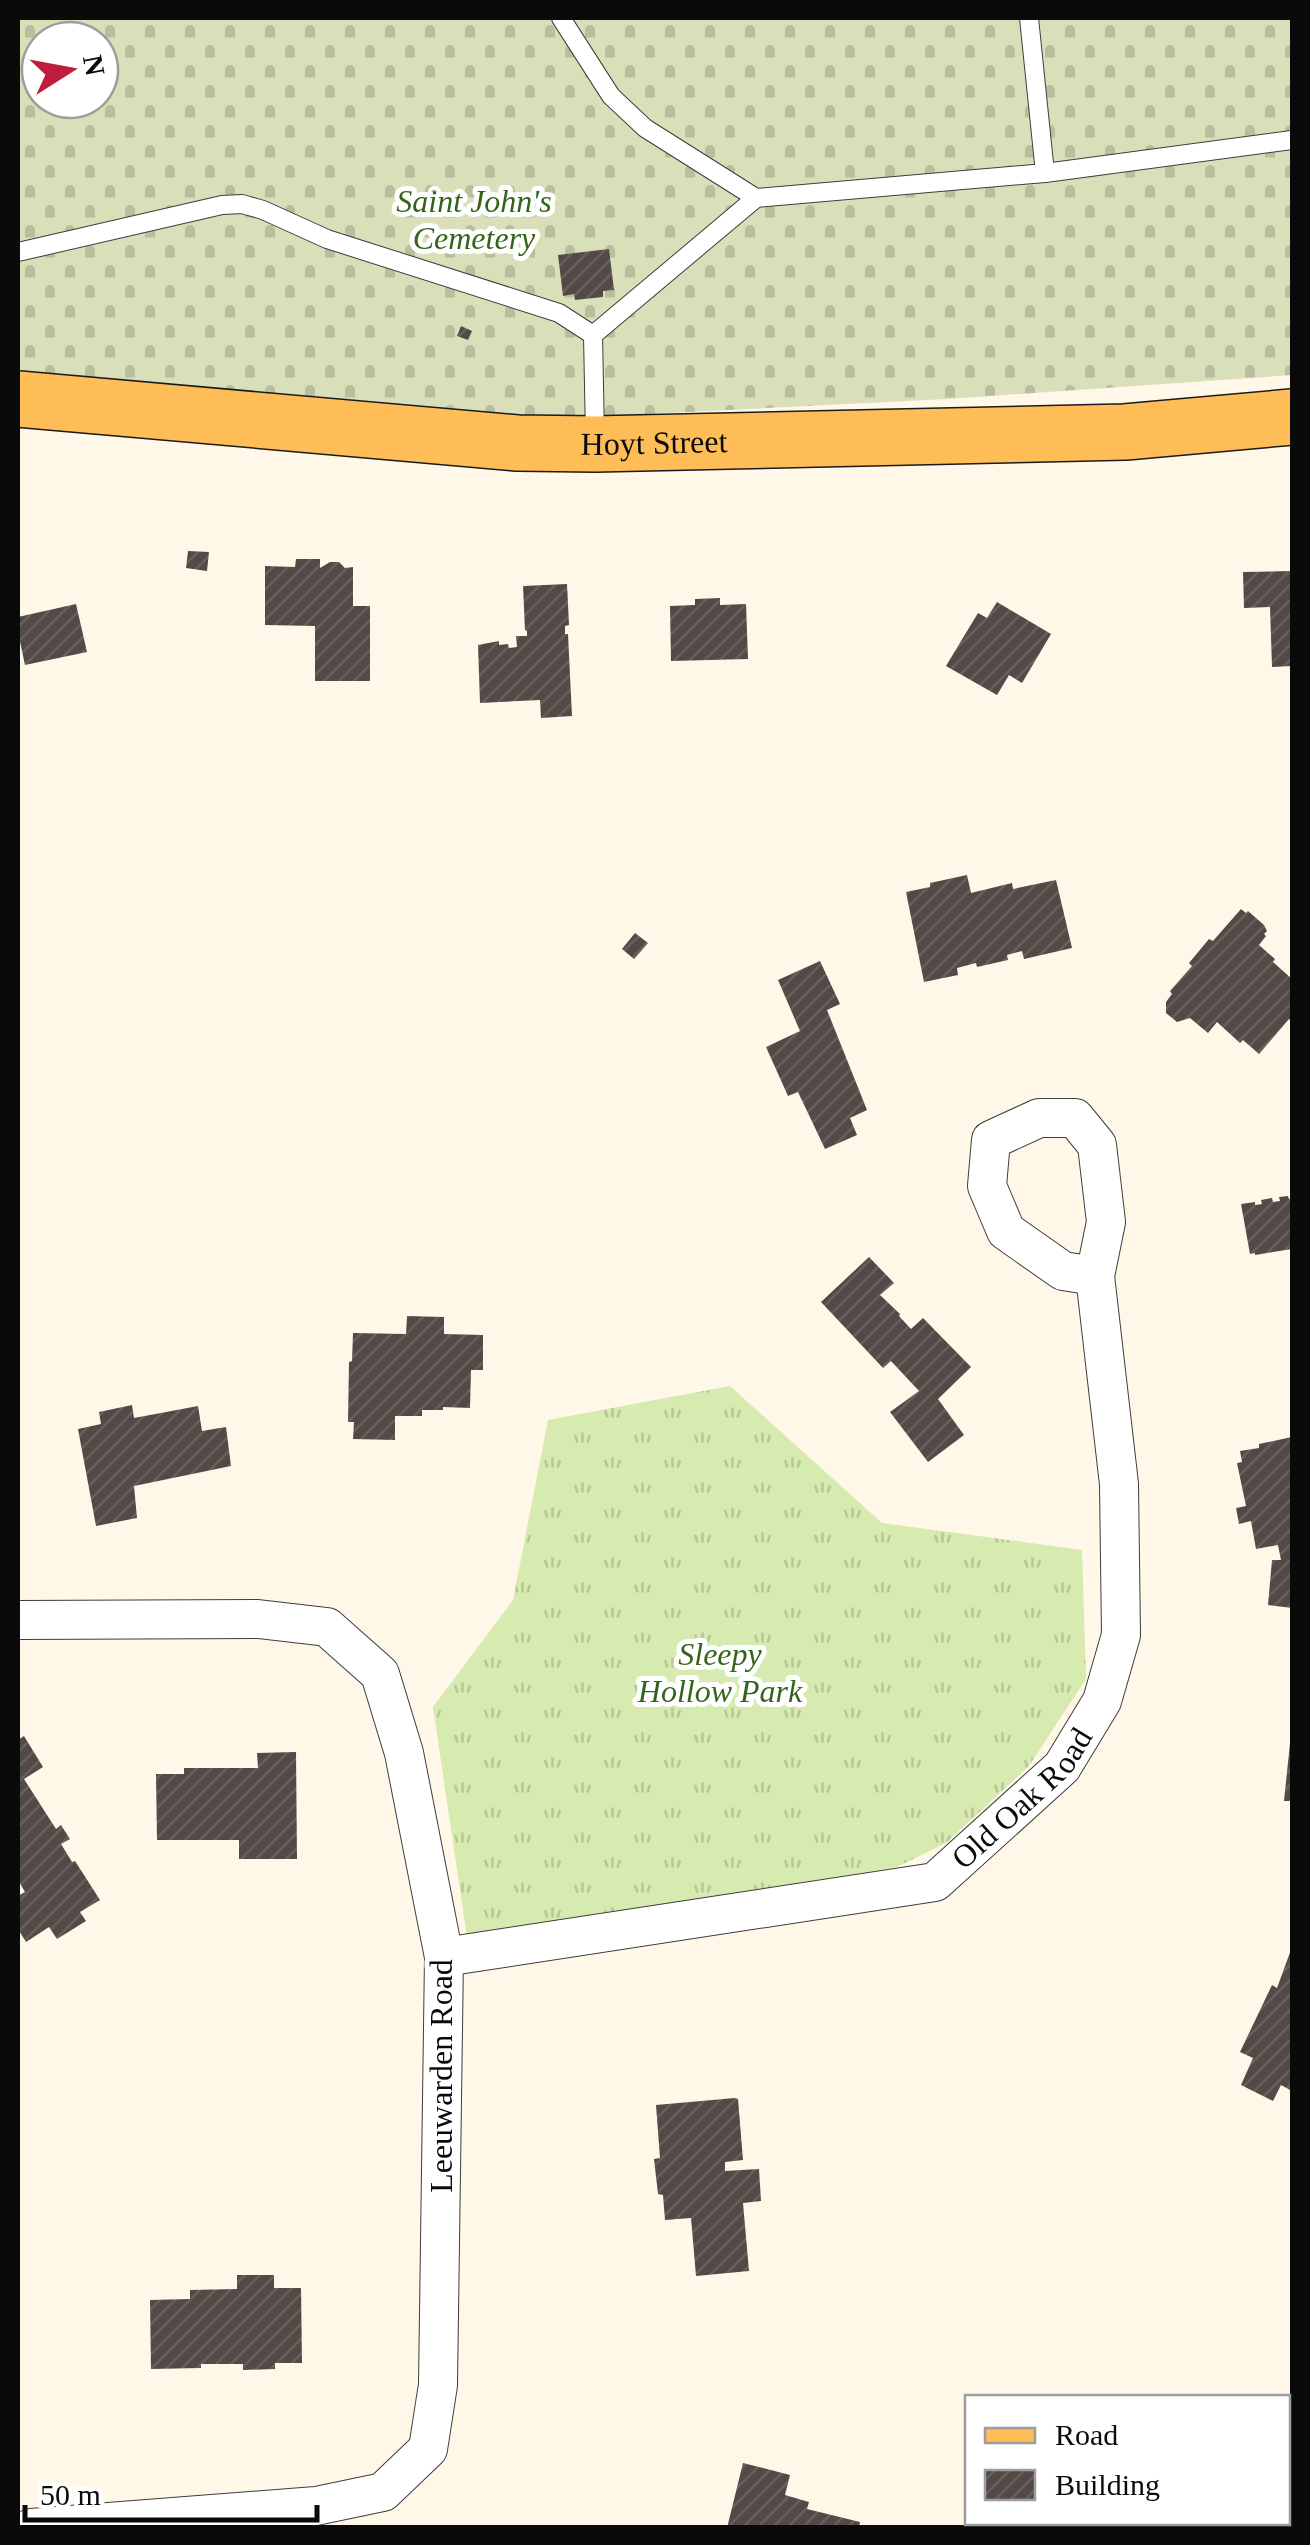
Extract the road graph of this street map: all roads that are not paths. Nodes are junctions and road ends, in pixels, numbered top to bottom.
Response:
1 (561, 18) edge
2 (1029, 18) edge
3 (1292, 140) edge
4 (1046, 173) junction
5 (756, 198) junction
6 (18, 252) edge
7 (593, 335) junction
8 (18, 400) edge
9 (1292, 417) edge
10 (595, 444) junction
11 (1094, 1276) dead end
12 (18, 1620) edge
13 (444, 1957) junction
14 (31, 2528) edge

1 - 5 lane
2 - 4 lane
3 - 4 lane
4 - 5 lane
5 - 7 lane
6 - 7 lane
7 - 10 lane
8 - 10 main road, Hoyt Street
9 - 10 main road, Hoyt Street
11 - 13 street, Old Oak Road
12 - 13 street, Leeuwarden Road
13 - 14 street, Leeuwarden Road

